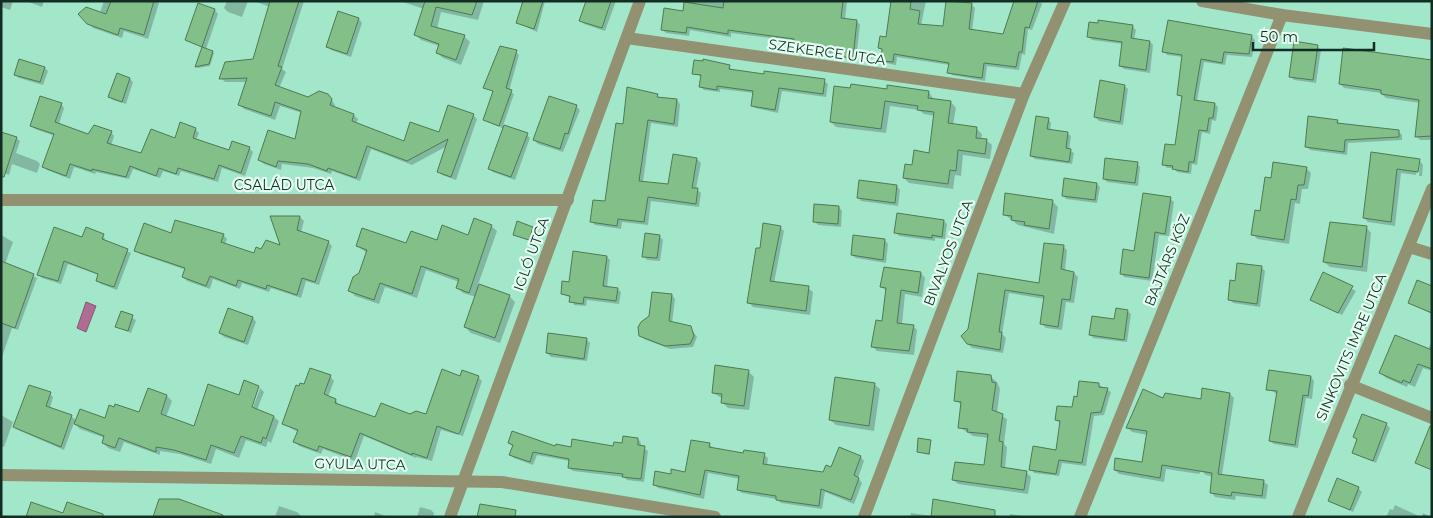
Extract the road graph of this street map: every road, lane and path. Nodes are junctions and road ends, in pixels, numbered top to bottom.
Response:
1 (640, 1) edge
2 (1065, 1) edge
3 (1202, 1) edge
4 (1282, 15) junction
5 (1432, 34) edge
6 (627, 38) junction
7 (1024, 94) junction
8 (1432, 188) edge
9 (1, 200) edge
10 (568, 200) junction
11 (1409, 247) junction
12 (1432, 254) edge
13 (1350, 385) junction
14 (1432, 418) edge
15 (1, 475) edge
16 (463, 480) junction
17 (450, 517) edge
18 (715, 517) edge
19 (864, 517) edge
20 (1080, 517) edge
21 (1298, 517) edge

1 - 6 street, IGLÓ UTCA
2 - 7 street, BIVALYOS UTCA
3 - 4 street
4 - 5 street
4 - 20 street, BAJTÁRS KÖZ
6 - 7 street, SZEKERCE UTCA
6 - 10 street, IGLÓ UTCA
7 - 19 street, BIVALYOS UTCA
8 - 11 street, SINKOVITS IMRE UTCA
9 - 10 street, CSALÁD UTCA
10 - 16 street, IGLÓ UTCA
11 - 12 street
11 - 13 street, SINKOVITS IMRE UTCA
13 - 14 street
13 - 21 street, SINKOVITS IMRE UTCA
15 - 16 street, GYULA UTCA
16 - 17 street, IGLÓ UTCA
16 - 18 street, GYULA UTCA

